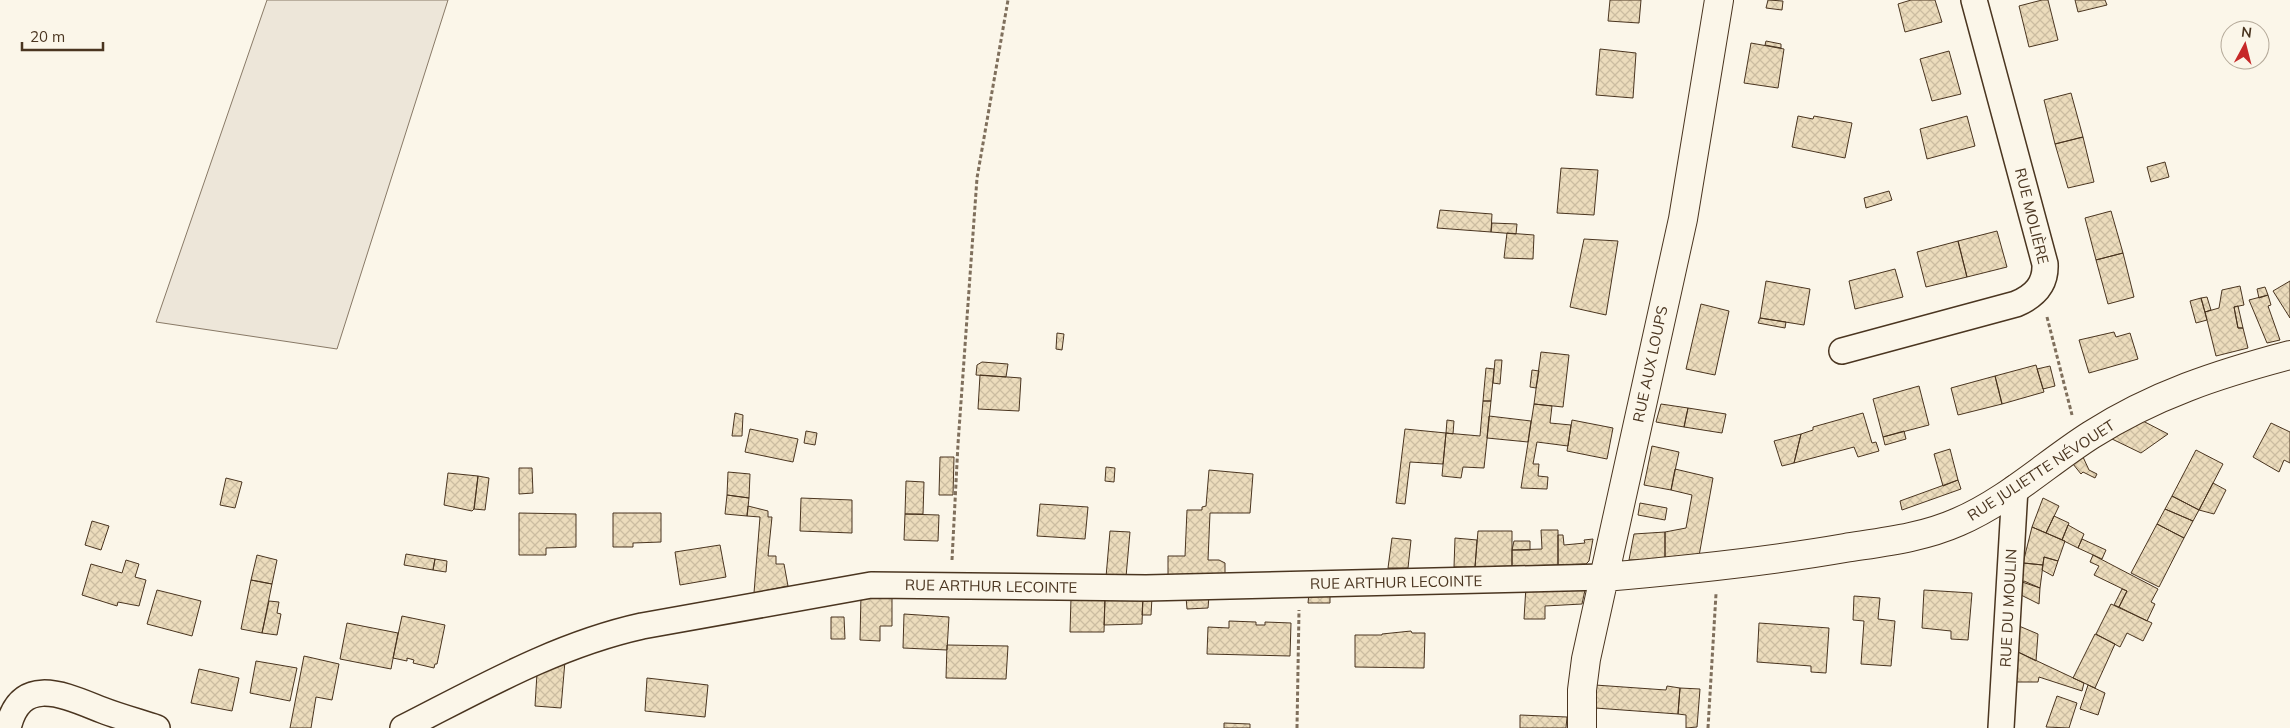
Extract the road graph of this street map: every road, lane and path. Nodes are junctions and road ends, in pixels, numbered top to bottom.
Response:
1 (1008, 0) edge
2 (1719, 0) edge
3 (1974, 0) edge
4 (2039, 289) junction
5 (1842, 351) dead end
6 (2290, 355) edge
7 (2080, 442) junction
8 (2015, 488) junction
9 (1718, 567) junction
10 (1604, 577) junction
11 (1299, 584) junction
12 (951, 586) junction
13 (8, 728) edge
14 (157, 728) edge
15 (403, 728) edge
16 (1297, 728) edge
17 (1582, 728) edge
18 (1708, 728) edge
19 (2001, 728) edge

1 - 12 path
2 - 10 street, RUE AUX LOUPS
3 - 4 street, RUE MOLIÈRE
4 - 5 street
4 - 7 path
6 - 7 street, RUE JULIETTE NÉVOUET
7 - 8 street, RUE JULIETTE NÉVOUET
8 - 9 street, RUE JULIETTE NÉVOUET
8 - 19 street, RUE DU MOULIN
9 - 10 street, RUE JULIETTE NÉVOUET
9 - 18 path
10 - 11 street, RUE ARTHUR LECOINTE
10 - 17 street, RUE AUX LOUPS
11 - 12 street, RUE ARTHUR LECOINTE
11 - 16 path
12 - 15 street, RUE ARTHUR LECOINTE
13 - 14 street

